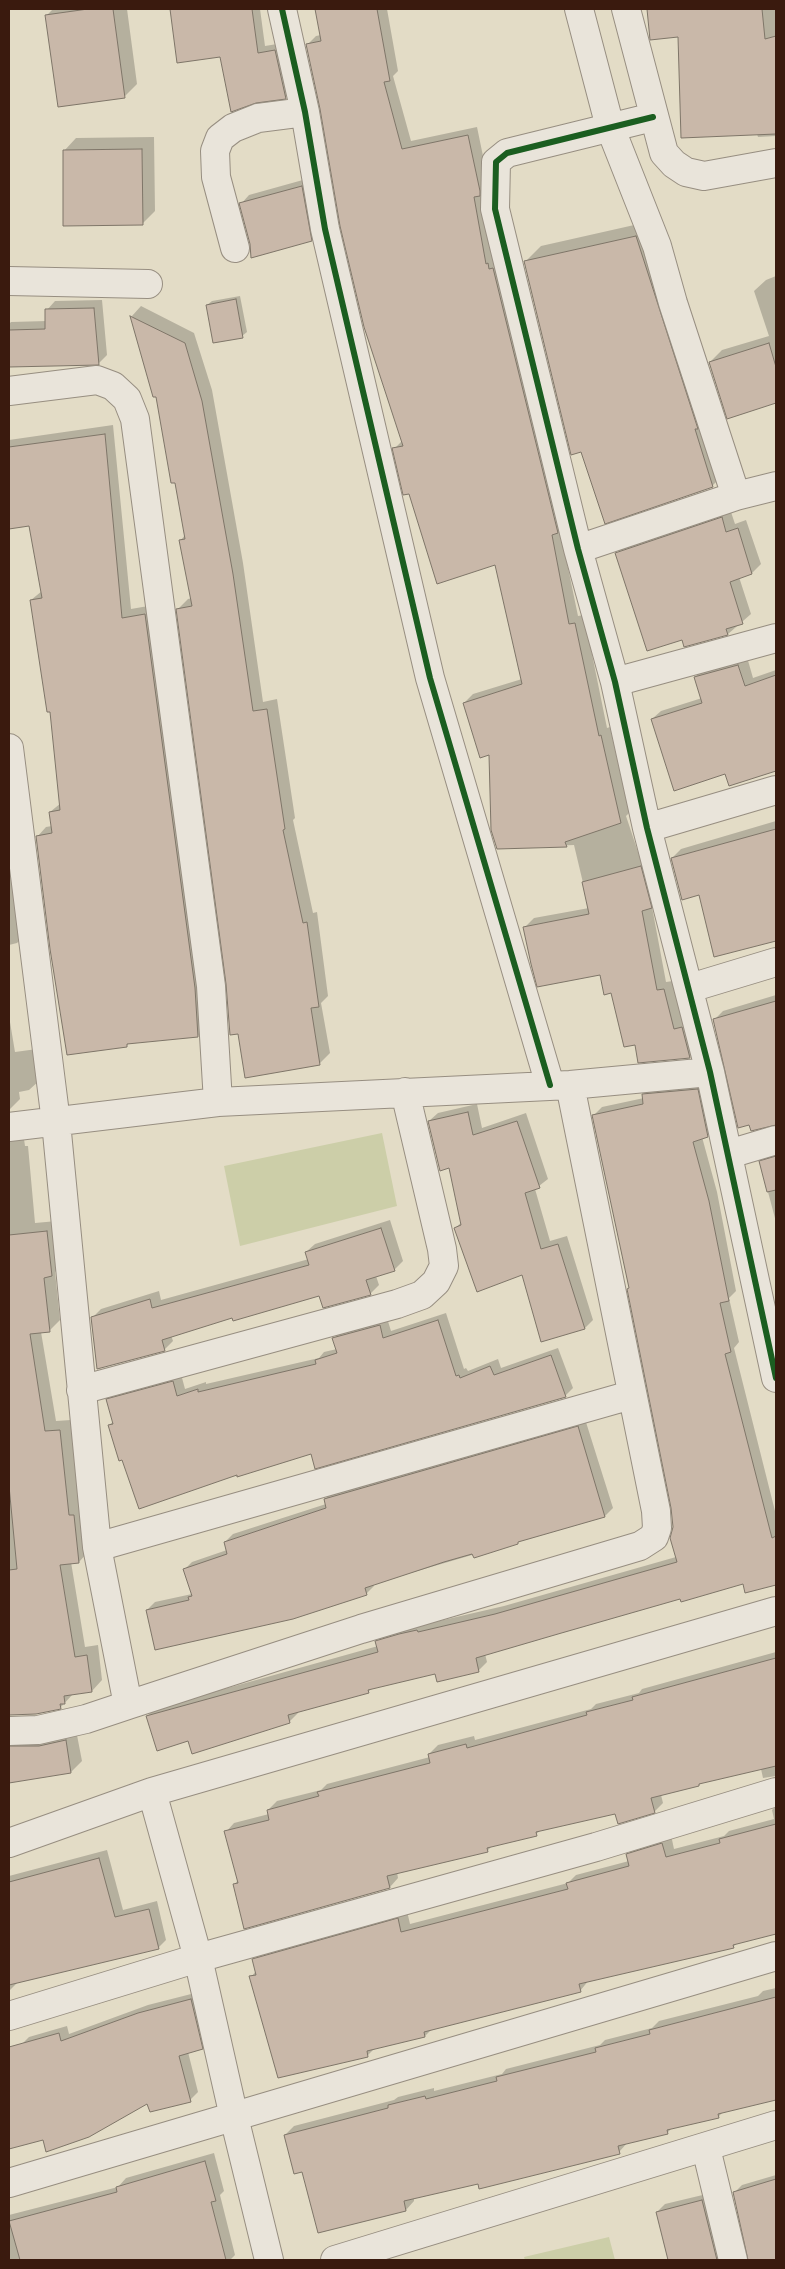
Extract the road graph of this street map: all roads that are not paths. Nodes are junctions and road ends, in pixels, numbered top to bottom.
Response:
1 (282, 9) edge
2 (579, 9) edge
3 (626, 9) edge
4 (305, 112) junction
5 (653, 116) junction
6 (610, 127) junction
7 (776, 163) edge
8 (235, 248) dead end
9 (9, 281) edge
10 (148, 284) dead end
11 (9, 392) edge
12 (776, 486) edge
13 (736, 496) junction
14 (578, 549) junction
15 (776, 638) edge
16 (615, 682) junction
17 (9, 748) edge
18 (776, 790) edge
19 (647, 828) junction
20 (776, 962) edge
21 (690, 988) junction
22 (710, 1072) junction
23 (560, 1085) junction
24 (405, 1092) junction
25 (218, 1102) junction
26 (56, 1122) junction
27 (9, 1128) edge
28 (776, 1140) edge
29 (729, 1154) junction
30 (770, 1325) edge
31 (776, 1378) edge
32 (81, 1390) junction
33 (631, 1395) junction
34 (96, 1547) junction
35 (776, 1611) edge
36 (128, 1705) junction
37 (9, 1731) edge
38 (152, 1792) junction
39 (776, 1792) edge
40 (9, 1843) edge
41 (776, 1956) edge
42 (198, 1958) junction
43 (9, 2016) edge
44 (234, 2118) junction
45 (776, 2125) edge
46 (706, 2148) junction
47 (9, 2183) edge
48 (269, 2260) edge
49 (336, 2260) edge
50 (733, 2260) edge

1 - 4 street
2 - 6 street
3 - 5 street
4 - 8 street
4 - 23 street
5 - 6 street
5 - 7 street
6 - 13 street
6 - 14 street
9 - 10 street
11 - 25 street
12 - 13 street
13 - 14 street
14 - 16 street
15 - 16 street
16 - 19 street
17 - 26 street
18 - 19 street
19 - 21 street
20 - 21 street
21 - 22 street
22 - 23 street
22 - 29 street
23 - 24 street
23 - 33 street
24 - 25 street
24 - 32 street
25 - 26 street
26 - 27 street
26 - 32 street
28 - 29 street
29 - 30 street
30 - 31 street
32 - 34 street
33 - 34 street
33 - 36 street
34 - 36 street
35 - 38 street
36 - 37 street
38 - 40 street
38 - 42 street
39 - 42 street
41 - 44 street
42 - 43 street
42 - 44 street
44 - 47 street
44 - 48 street
45 - 46 street
46 - 49 street
46 - 50 street

